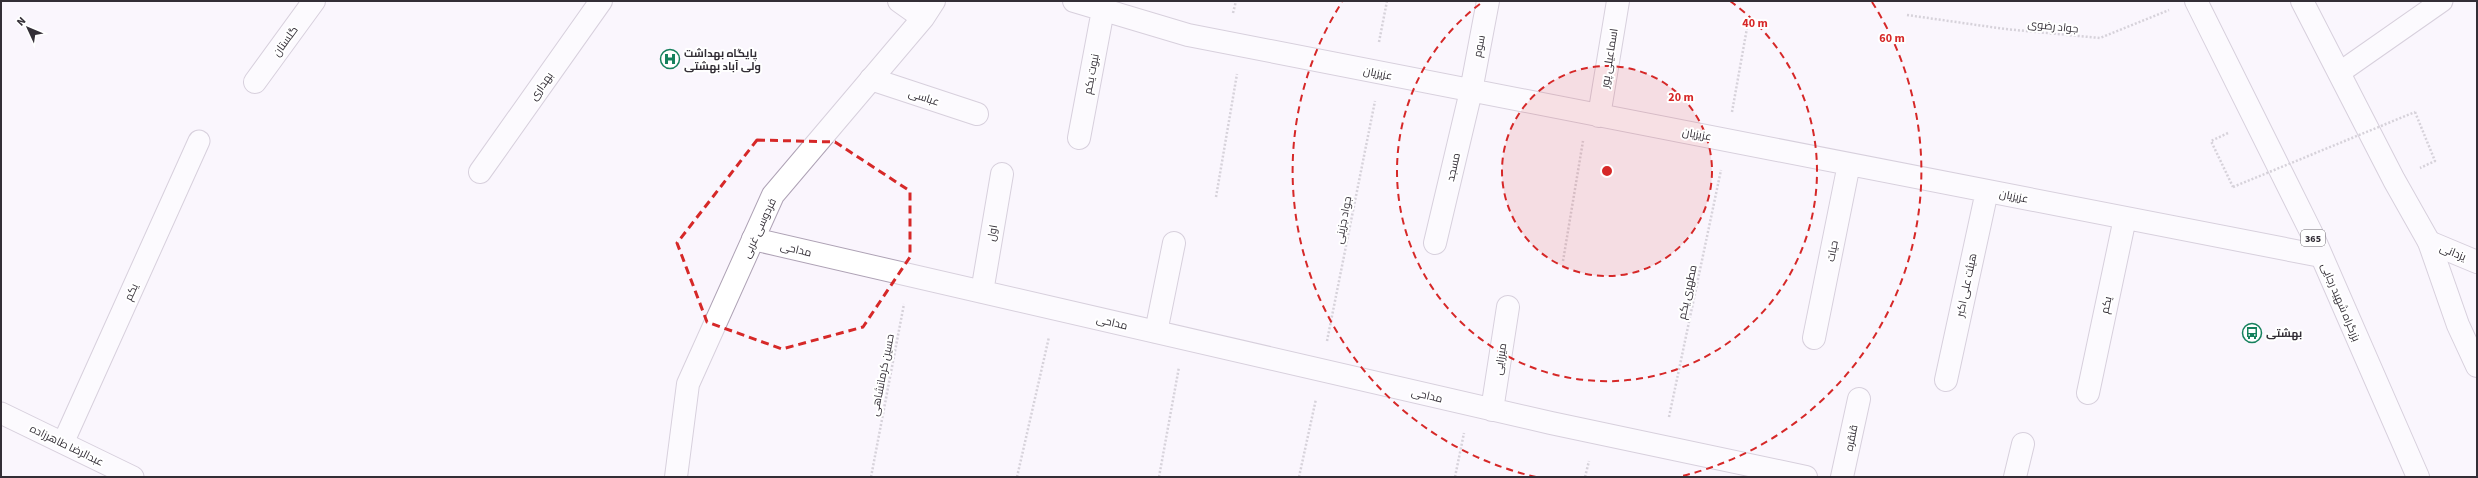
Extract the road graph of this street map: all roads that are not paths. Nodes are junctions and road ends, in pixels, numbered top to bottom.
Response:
1 (314, 1) edge
2 (601, 1) edge
3 (899, 1) edge
4 (1074, 1) edge
5 (1488, 1) edge
6 (1618, 1) edge
7 (2302, 1) edge
8 (2442, 1) edge
9 (2186, 4) edge
10 (929, 9) edge
11 (1103, 10) junction
12 (2339, 72) junction
13 (871, 79) junction
14 (255, 82) dead end
15 (1471, 91) junction
16 (977, 114) dead end
17 (1593, 115) junction
18 (1079, 138) dead end
19 (199, 141) dead end
20 (1849, 164) junction
21 (480, 172) dead end
22 (1002, 174) dead end
23 (1987, 191) junction
24 (2125, 218) junction
25 (753, 240) junction
26 (2429, 242) junction
27 (1174, 243) dead end
28 (1435, 243) dead end
29 (2321, 256) junction
30 (2477, 262) edge
31 (982, 292) junction
32 (1508, 307) dead end
33 (1156, 332) junction
34 (1814, 338) dead end
35 (2477, 366) edge
36 (1946, 380) dead end
37 (2088, 393) dead end
38 (1859, 399) dead end
39 (1492, 410) junction
40 (1, 413) edge
41 (63, 443) junction
42 (2023, 444) dead end
43 (133, 477) edge
44 (676, 477) edge
45 (1806, 477) edge
46 (1842, 477) edge
47 (2015, 477) edge
48 (2418, 477) edge

1 - 14 main road, گلستان
2 - 21 main road, بهداری
3 - 10 main road
4 - 11 main road, عزیزیان
5 - 15 main road, سوم
6 - 17 main road, اسماعیلی پور
7 - 12 main road
8 - 12 lane
9 - 29 main road, بزرگراه شهید رجایی / 365
10 - 13 main road, فردوسی غربی
11 - 15 main road, عزیزیان
11 - 18 main road, نبوت یکم
12 - 26 main road
13 - 16 main road, عباسی
13 - 25 main road, فردوسی غربی
15 - 17 main road, عزیزیان
15 - 28 main road, مسجد
17 - 20 main road, عزیزیان
19 - 41 lane, یکم
20 - 23 main road, عزیزیان
20 - 34 main road, حیات
22 - 31 main road, اول
23 - 24 main road, عزیزیان
23 - 36 main road, هیئت علی اکبر
24 - 29 main road, عزیزیان
24 - 37 main road, یکم
25 - 31 main road, مداحی
25 - 44 main road, فردوسی غربی
26 - 30 main road, یزدانی
26 - 35 main road
27 - 33 main road
29 - 48 main road, بزرگراه شهید رجایی / 365
31 - 33 main road, مداحی
32 - 39 main road, میرزایی
33 - 39 main road, مداحی
38 - 46 main road, قنقره
39 - 45 main road, مداحی
40 - 41 lane, عبدالرضا طاهرزاده
41 - 43 lane, عبدالرضا طاهرزاده
42 - 47 main road

